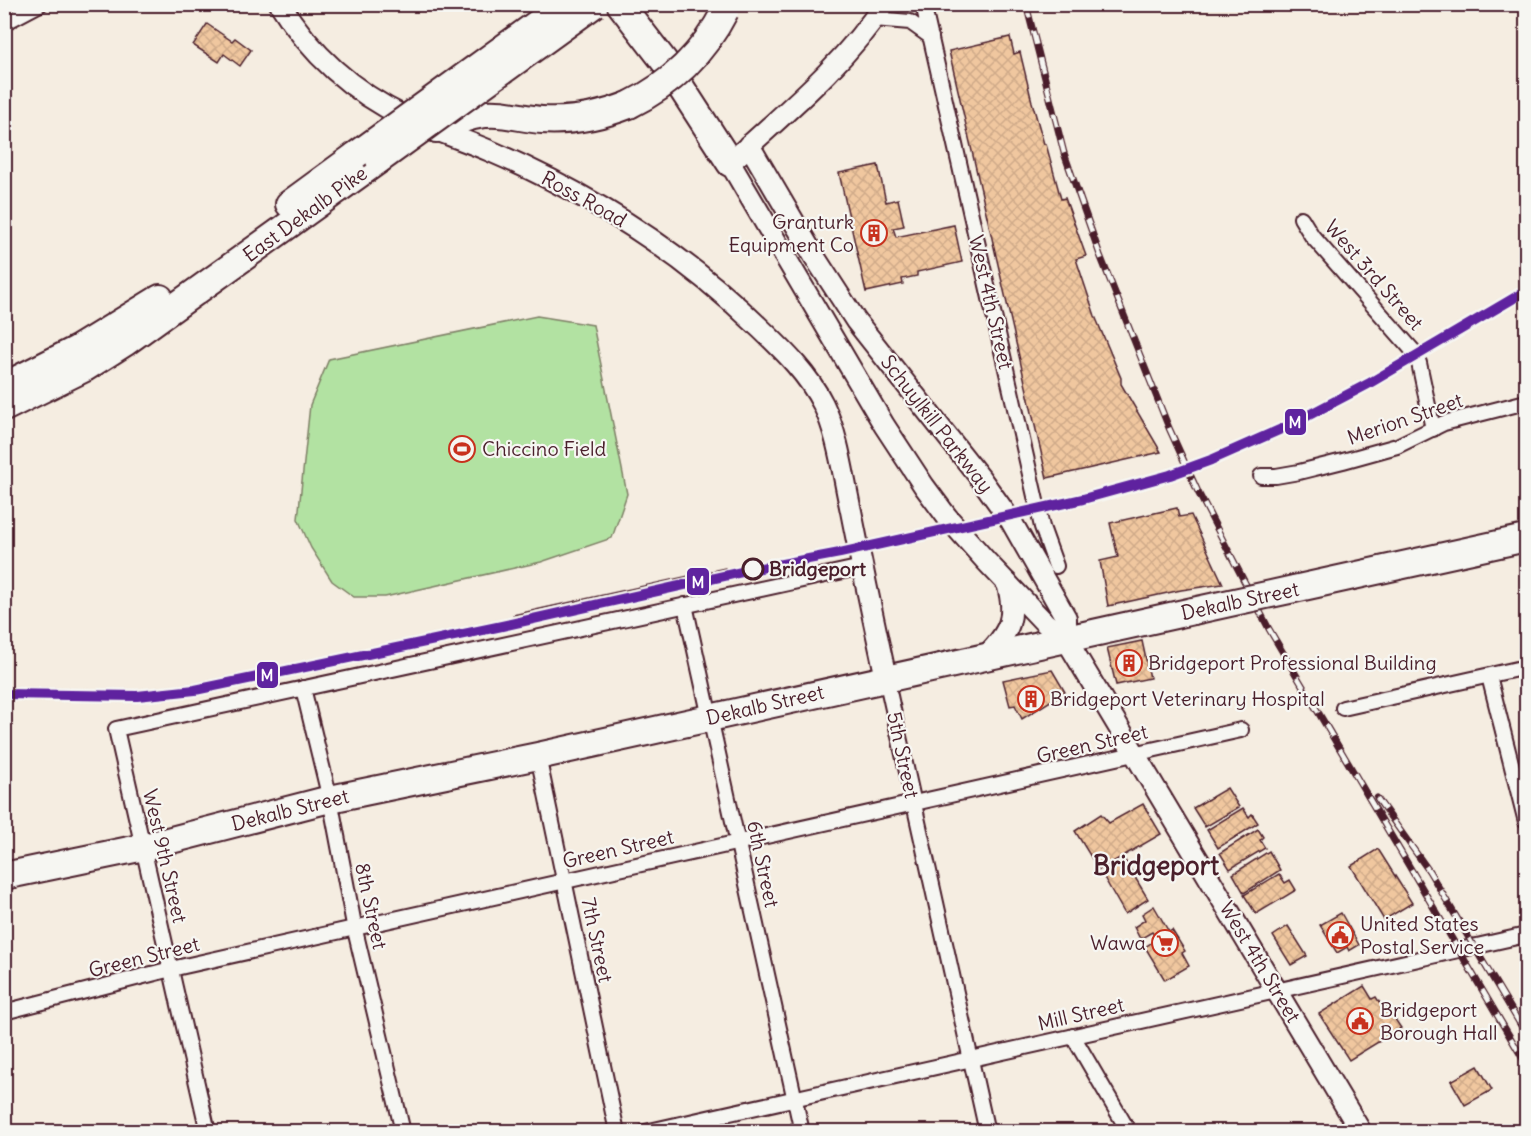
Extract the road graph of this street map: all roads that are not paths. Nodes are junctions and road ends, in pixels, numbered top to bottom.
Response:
1 (39, 4) edge
2 (280, 4) edge
3 (564, 4) edge
4 (595, 4) edge
5 (620, 4) edge
6 (923, 4) edge
7 (727, 8) edge
8 (879, 12) edge
9 (4, 23) edge
10 (931, 37) junction
11 (436, 129) junction
12 (749, 146) junction
13 (368, 158) junction
14 (730, 163) junction
15 (1301, 218) dead end
16 (4, 387) edge
17 (1527, 402) edge
18 (4, 408) edge
19 (1433, 429) junction
20 (838, 451) joint
21 (1261, 476) dead end
22 (1527, 538) edge
23 (1056, 566) dead end
24 (862, 567) junction
25 (1007, 583) junction
26 (686, 605) junction
27 (1066, 639) junction
28 (986, 656) junction
29 (1527, 667) edge
30 (1489, 676) junction
31 (886, 678) junction
32 (303, 688) junction
33 (1343, 708) dead end
34 (710, 717) junction
35 (1241, 730) dead end
36 (1136, 754) junction
37 (538, 756) junction
38 (330, 799) junction
39 (914, 804) junction
40 (1527, 822) edge
41 (738, 842) junction
42 (144, 847) junction
43 (4, 876) edge
44 (564, 881) junction
45 (355, 930) junction
46 (1527, 935) edge
47 (171, 969) junction
48 (1277, 991) junction
49 (4, 1012) edge
50 (1073, 1036) junction
51 (970, 1059) junction
52 (795, 1098) junction
53 (208, 1131) edge
54 (403, 1131) edge
55 (617, 1131) edge
56 (645, 1131) edge
57 (802, 1131) edge
58 (987, 1131) edge
59 (1129, 1131) edge
60 (1361, 1131) edge

1 - 9 street
2 - 11 main road, Ross Road
3 - 13 highway, East Dekalb Pike, bridge
4 - 13 highway, East Dekalb Pike, bridge
5 - 14 highway
6 - 10 street, West 4th Street
7 - 11 highway, bridge
8 - 10 street
8 - 12 main road
10 - 23 street, West 4th Street
11 - 20 main road, Ross Road
12 - 14 main road
12 - 27 main road, Schuylkill Parkway
13 - 16 highway, East Dekalb Pike
13 - 18 highway, East Dekalb Pike
14 - 25 main road, Schuylkill Parkway
15 - 19 street, West 3rd Street
17 - 19 street, Merion Street
19 - 21 street, Merion Street
20 - 24 main road, 5th Street
22 - 27 highway, Dekalb Street, bridge
24 - 26 street
24 - 31 main road, 5th Street
25 - 27 main road, Schuylkill Parkway
25 - 28 main road
26 - 32 street
26 - 34 street, 6th Street
27 - 28 highway, Dekalb Street
27 - 36 main road, West 4th Street
28 - 31 highway, Dekalb Street
29 - 30 street
30 - 33 street
30 - 40 street
31 - 34 highway, Dekalb Street
31 - 39 street, 5th Street
32 - 38 street, 8th Street
32 - 42 street, West 9th Street
34 - 37 highway, Dekalb Street
34 - 41 street, 6th Street
35 - 36 street, Green Street
36 - 39 street, Green Street
36 - 48 main road, West 4th Street
37 - 38 highway, Dekalb Street
37 - 44 street, 7th Street
38 - 42 highway, Dekalb Street
38 - 45 street, 8th Street
39 - 41 street, Green Street
39 - 51 street, 5th Street
41 - 44 street, Green Street
41 - 52 street, 6th Street
42 - 43 highway, Dekalb Street
42 - 47 street, West 9th Street
44 - 45 street, Green Street
44 - 55 street, 7th Street
45 - 47 street, Green Street
45 - 54 street, 8th Street
46 - 48 street, Mill Street
47 - 49 street, Green Street
47 - 53 street, West 9th Street
48 - 50 street, Mill Street
48 - 60 main road, West 4th Street
50 - 51 street, Mill Street
50 - 59 street
51 - 52 street, Mill Street
51 - 58 street, 5th Street
52 - 56 street, Mill Street
52 - 57 street, 6th Street

